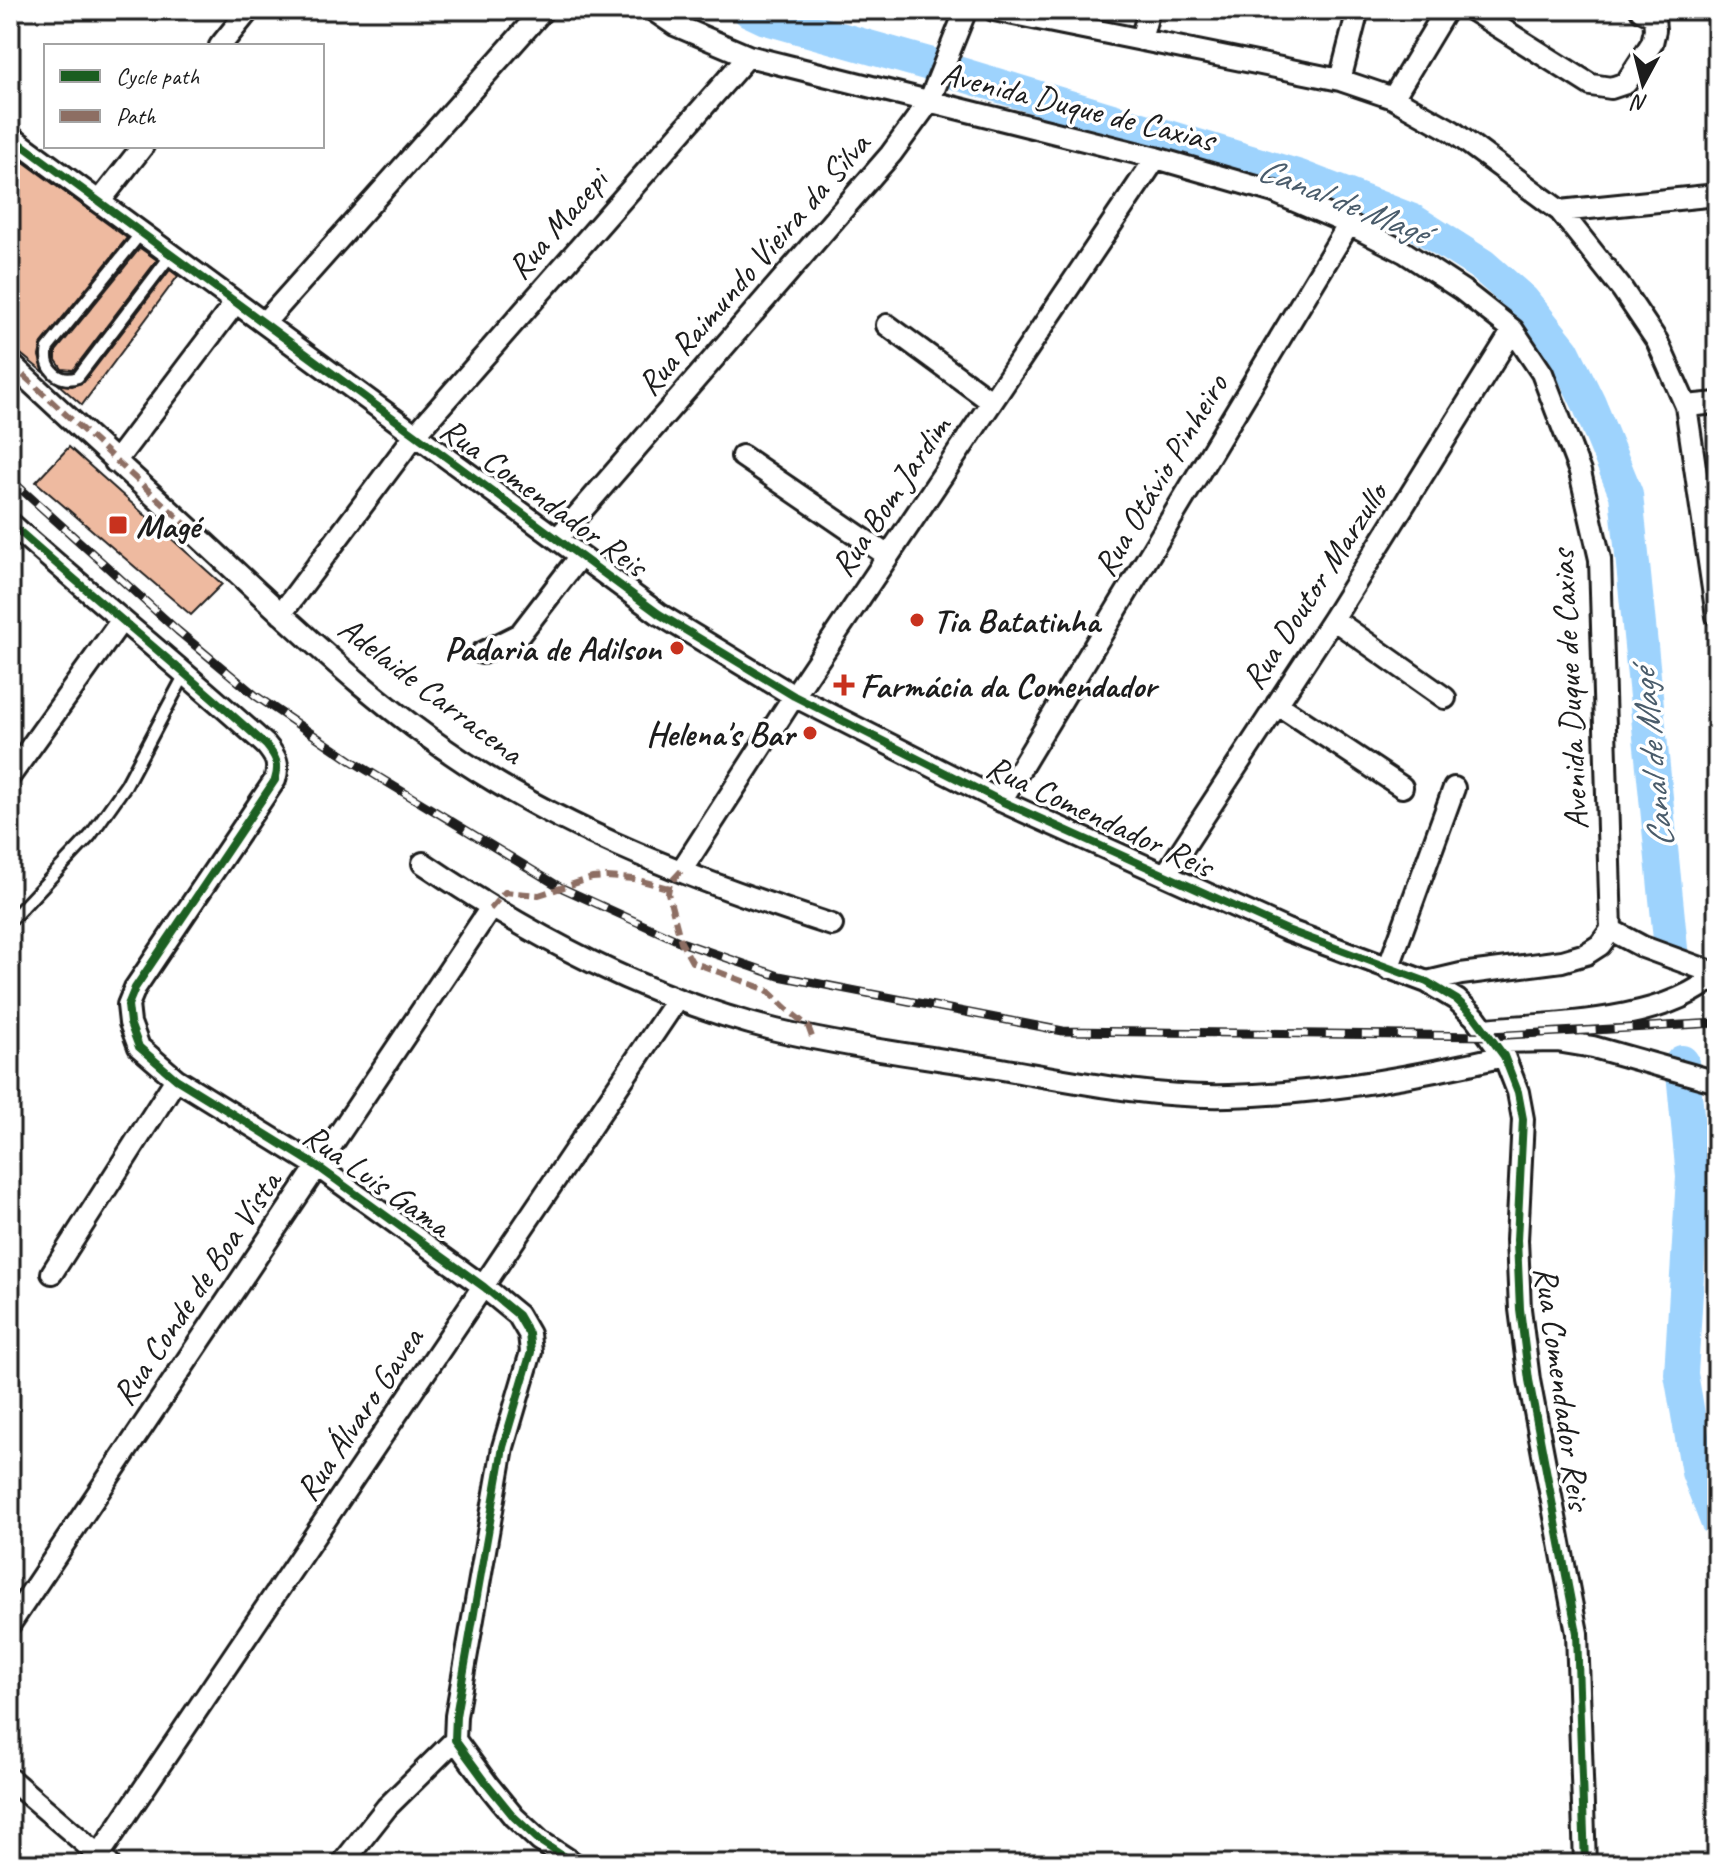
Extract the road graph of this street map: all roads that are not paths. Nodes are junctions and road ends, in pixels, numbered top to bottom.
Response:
1 (249, 10) edge
2 (543, 10) edge
3 (653, 10) edge
4 (966, 10) edge
5 (994, 10) edge
6 (1149, 10) edge
7 (1358, 10) edge
8 (1446, 10) edge
9 (1472, 10) edge
10 (1641, 10) edge
11 (1141, 40) junction
12 (222, 44) edge
13 (748, 56) junction
14 (1340, 80) junction
15 (1393, 98) junction
16 (929, 102) junction
17 (10, 136) edge
18 (141, 148) edge
19 (1156, 158) junction
20 (1717, 195) edge
21 (100, 201) junction
22 (1560, 211) junction
23 (1349, 224) junction
24 (142, 232) junction
25 (171, 254) junction
26 (236, 302) junction
27 (264, 323) junction
28 (887, 325) dead end
29 (1513, 330) junction
30 (10, 363) edge
31 (992, 402) junction
32 (1717, 403) edge
33 (1686, 406) junction
34 (415, 435) junction
35 (742, 456) dead end
36 (115, 462) junction
37 (10, 523) edge
38 (557, 539) junction
39 (580, 556) junction
40 (888, 556) junction
41 (281, 614) junction
42 (1717, 616) edge
43 (1333, 619) junction
44 (121, 621) junction
45 (482, 653) dead end
46 (186, 673) junction
47 (794, 696) junction
48 (1445, 698) dead end
49 (1277, 704) junction
50 (10, 776) edge
51 (1402, 787) dead end
52 (1454, 788) dead end
53 (1001, 801) junction
54 (423, 863) dead end
55 (681, 871) junction
56 (1166, 874) junction
57 (490, 909) junction
58 (10, 921) edge
59 (832, 925) dead end
60 (1611, 930) junction
61 (1388, 969) junction
62 (1717, 974) edge
63 (1427, 982) junction
64 (677, 999) junction
65 (1495, 1042) junction
66 (176, 1079) junction
67 (1717, 1082) edge
68 (317, 1166) junction
69 (52, 1273) dead end
70 (484, 1287) junction
71 (10, 1624) edge
72 (455, 1740) junction
73 (10, 1779) edge
74 (100, 1861) edge
75 (342, 1864) edge
76 (575, 1864) edge
77 (1585, 1864) edge

1 - 12 street
2 - 27 street
3 - 13 street, Avenida Duque de Caxias
4 - 16 street, Rua Raimundo Vieira da Silva
5 - 11 street
6 - 11 street
7 - 14 street
8 - 15 street
9 - 10 street
11 - 14 street
13 - 16 street, Avenida Duque de Caxias
13 - 34 street, Rua Macepi
14 - 15 street
15 - 22 street
16 - 19 street, Avenida Duque de Caxias
16 - 38 street, Rua Raimundo Vieira da Silva
17 - 21 street, Rua Comendador Reis
18 - 21 street
19 - 23 street, Avenida Duque de Caxias
19 - 31 street, Rua Bom Jardim
20 - 22 street
21 - 24 street, Rua Comendador Reis
22 - 33 street
23 - 29 street, Avenida Duque de Caxias
23 - 53 street, Rua Otávio Pinheiro
24 - 25 street, Rua Comendador Reis
24 - 25 lane
25 - 26 street, Rua Comendador Reis
26 - 27 street, Rua Comendador Reis
26 - 36 street
27 - 34 street, Rua Comendador Reis
28 - 31 street
29 - 43 street, Rua Doutor Marzullo
29 - 60 street, Avenida Duque de Caxias
30 - 36 street, Adelaide Carracena
31 - 40 street, Rua Bom Jardim
32 - 33 street
33 - 42 street
34 - 38 street, Rua Comendador Reis
34 - 41 street, Rua Macepi
35 - 40 street
36 - 41 street, Adelaide Carracena
37 - 44 street, Rua Luis Gama
38 - 39 street, Rua Comendador Reis
39 - 45 street
39 - 47 street, Rua Comendador Reis
40 - 47 street, Rua Bom Jardim
41 - 55 street, Adelaide Carracena
43 - 48 street
43 - 49 street, Rua Doutor Marzullo
44 - 46 street, Rua Luis Gama
44 - 50 street
46 - 58 lane
46 - 66 street, Rua Luis Gama
47 - 53 street, Rua Comendador Reis
47 - 55 street, Rua Bom Jardim
49 - 51 street
49 - 56 street, Rua Doutor Marzullo
52 - 61 street
53 - 56 street, Rua Comendador Reis
54 - 57 street
55 - 59 street, Adelaide Carracena
56 - 61 street, Rua Comendador Reis
57 - 64 street
57 - 68 street, Rua Conde de Boa Vista
60 - 62 street
60 - 63 street
61 - 63 street, Rua Comendador Reis
62 - 65 street
63 - 65 street, Rua Comendador Reis
64 - 65 street
64 - 70 street, Rua Álvaro Gavea
65 - 67 street
65 - 77 street, Rua Comendador Reis
66 - 68 street, Rua Luis Gama
66 - 69 street
68 - 70 street, Rua Luis Gama
68 - 71 street, Rua Conde de Boa Vista
70 - 72 street, Rua Luis Gama
70 - 74 street, Rua Álvaro Gavea
72 - 75 street
72 - 76 street
73 - 74 street

